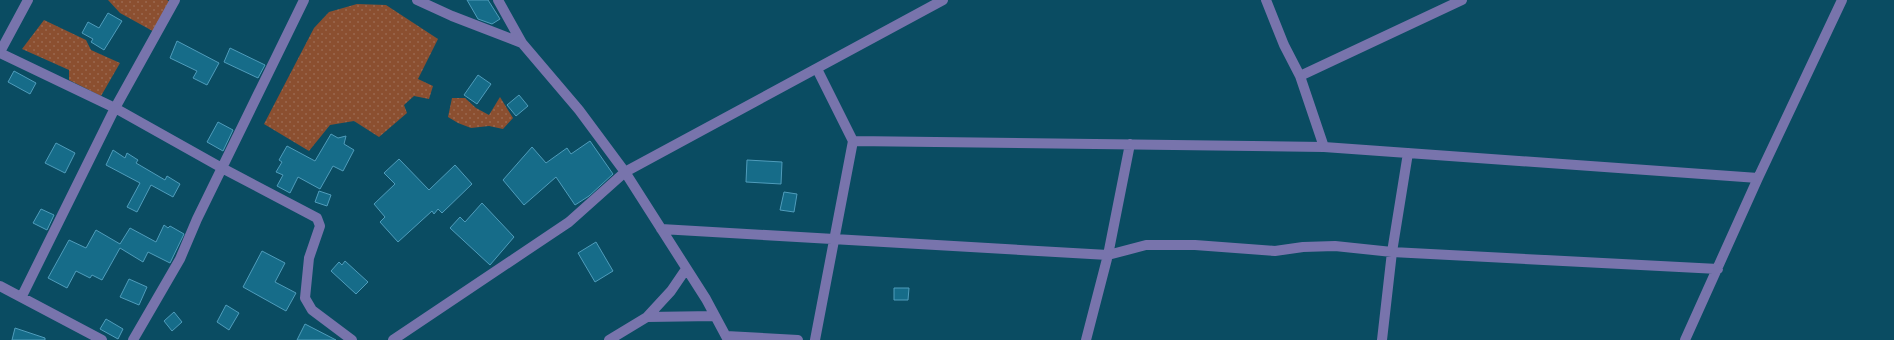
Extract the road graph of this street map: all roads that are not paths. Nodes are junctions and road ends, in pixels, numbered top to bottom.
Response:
1 (28, 0) edge
2 (175, 0) edge
3 (304, 0) edge
4 (417, 0) edge
5 (498, 0) edge
6 (942, 0) edge
7 (1266, 0) edge
8 (1462, 0) edge
9 (1842, 0) edge
10 (522, 43) junction
11 (0, 53) edge
12 (817, 69) junction
13 (1300, 76) junction
14 (115, 108) junction
15 (853, 141) junction
16 (1130, 144) junction
17 (1324, 147) junction
18 (1408, 153) junction
19 (222, 168) junction
20 (625, 172) junction
21 (1758, 178) junction
22 (661, 229) junction
23 (835, 240) junction
24 (1392, 252) junction
25 (1108, 255) junction
26 (686, 268) junction
27 (1718, 269) junction
28 (0, 286) edge
29 (22, 296) junction
30 (715, 316) junction
31 (647, 317) junction
32 (727, 338) edge
33 (102, 340) edge
34 (133, 340) edge
35 (352, 340) edge
36 (393, 340) edge
37 (609, 340) edge
38 (798, 340) edge
39 (815, 340) edge
40 (1086, 340) edge
41 (1382, 340) edge
42 (1685, 340) edge

1 - 11 street
2 - 14 street
3 - 19 street
4 - 10 street
5 - 10 street
6 - 12 street
7 - 13 street
8 - 13 street
9 - 21 street
10 - 20 street
11 - 14 street
12 - 15 street
12 - 20 street
13 - 17 street
14 - 19 street
14 - 29 street
15 - 16 street
15 - 23 street
16 - 17 street
16 - 25 street
17 - 18 street
18 - 21 street
18 - 24 street
19 - 34 street
19 - 35 street
20 - 22 street
20 - 36 street
21 - 27 street
22 - 23 street
22 - 26 street
23 - 25 street
23 - 39 street
24 - 25 street
24 - 27 street
24 - 41 street
25 - 40 street
26 - 30 street
26 - 31 street
27 - 42 street
28 - 29 street
29 - 33 street
30 - 31 street
30 - 32 street
31 - 37 street
32 - 38 street

